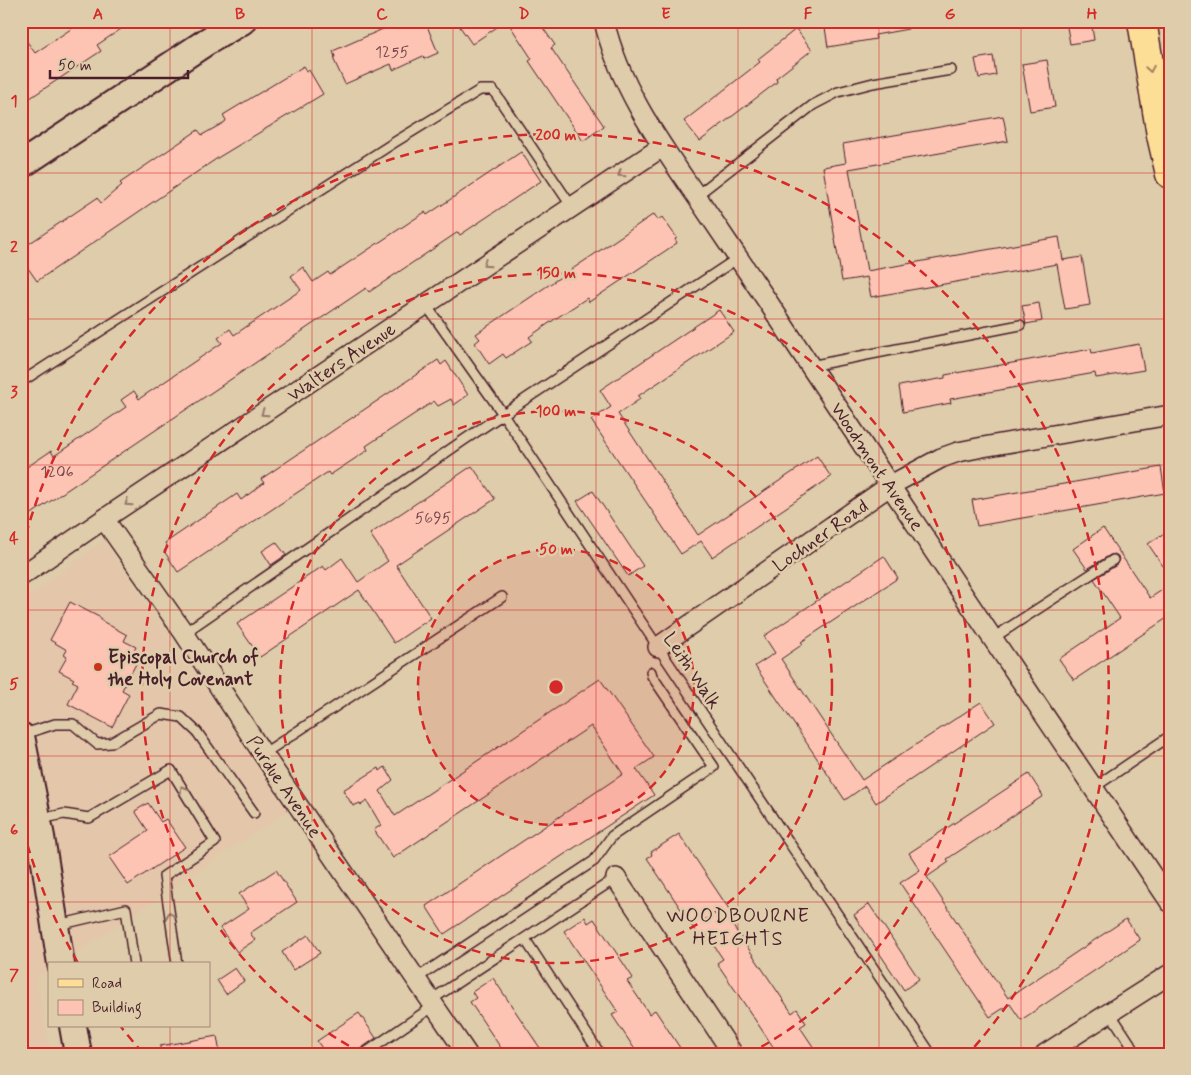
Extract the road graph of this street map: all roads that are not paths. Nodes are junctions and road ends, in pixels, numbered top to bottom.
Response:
1 (242, 21) edge
2 (604, 21) edge
3 (1142, 21) edge
4 (951, 70) dead end
5 (662, 147) junction
6 (21, 165) edge
7 (1170, 174) edge
8 (696, 196) junction
9 (572, 207) junction
10 (738, 258) junction
11 (426, 305) junction
12 (1020, 325) dead end
13 (810, 366) junction
14 (21, 382) edge
15 (504, 414) junction
16 (1170, 415) edge
17 (891, 485) junction
18 (104, 519) junction
19 (1113, 560) dead end
20 (21, 576) edge
21 (502, 598) dead end
22 (184, 633) junction
23 (993, 638) junction
24 (658, 647) junction
25 (651, 672) dead end
26 (21, 735) edge
27 (1170, 736) edge
28 (263, 754) junction
29 (1093, 788) junction
30 (254, 813) dead end
31 (30, 822) edge
32 (616, 878) joint
33 (1170, 902) edge
34 (55, 926) junction
35 (525, 939) junction
36 (61, 962) edge
37 (134, 962) edge
38 (177, 962) edge
39 (1170, 974) edge
40 (417, 978) junction
41 (433, 1002) junction
42 (1110, 1013) junction
43 (73, 1028) edge
44 (78, 1054) edge
45 (364, 1054) edge
46 (467, 1054) edge
47 (600, 1054) edge
48 (733, 1054) edge
49 (931, 1054) edge
50 (1045, 1054) edge
51 (1137, 1054) edge

1 - 6 main road
2 - 5 street, Woodmont Avenue
3 -> 7 main road
4 - 8 lane
5 - 8 street, Woodmont Avenue
5 -> 9 street, Walters Avenue
8 - 10 street, Woodmont Avenue
9 -> 11 street, Walters Avenue
9 - 14 lane
10 - 13 street, Woodmont Avenue
10 - 15 lane
11 - 15 lane, Leith Walk
11 -> 18 street, Walters Avenue
12 - 13 lane
13 - 17 street, Woodmont Avenue
15 - 22 lane
15 - 24 lane, Leith Walk
16 - 17 street, Lochner Road
17 - 23 street, Woodmont Avenue
17 - 24 street, Lochner Road
18 - 20 street, Walters Avenue
18 - 22 street, Purdue Avenue
19 - 23 lane
21 - 28 lane
22 - 28 street, Purdue Avenue
23 - 29 street, Woodmont Avenue
24 - 49 lane, Leith Walk
25 - 40 lane
26 - 30 lane
26 - 31 main road
27 - 29 lane
28 - 40 street, Purdue Avenue
29 - 33 street, Woodmont Avenue
31 - 34 main road
38 -> 31 lane
32 - 35 lane
32 - 48 street
34 - 36 main road
34 - 37 lane
35 - 41 lane
35 - 47 lane
39 - 42 street
40 - 41 street, Purdue Avenue
41 - 45 lane
41 - 46 street, Purdue Avenue
42 - 50 street
42 - 51 lane
43 - 44 main road

